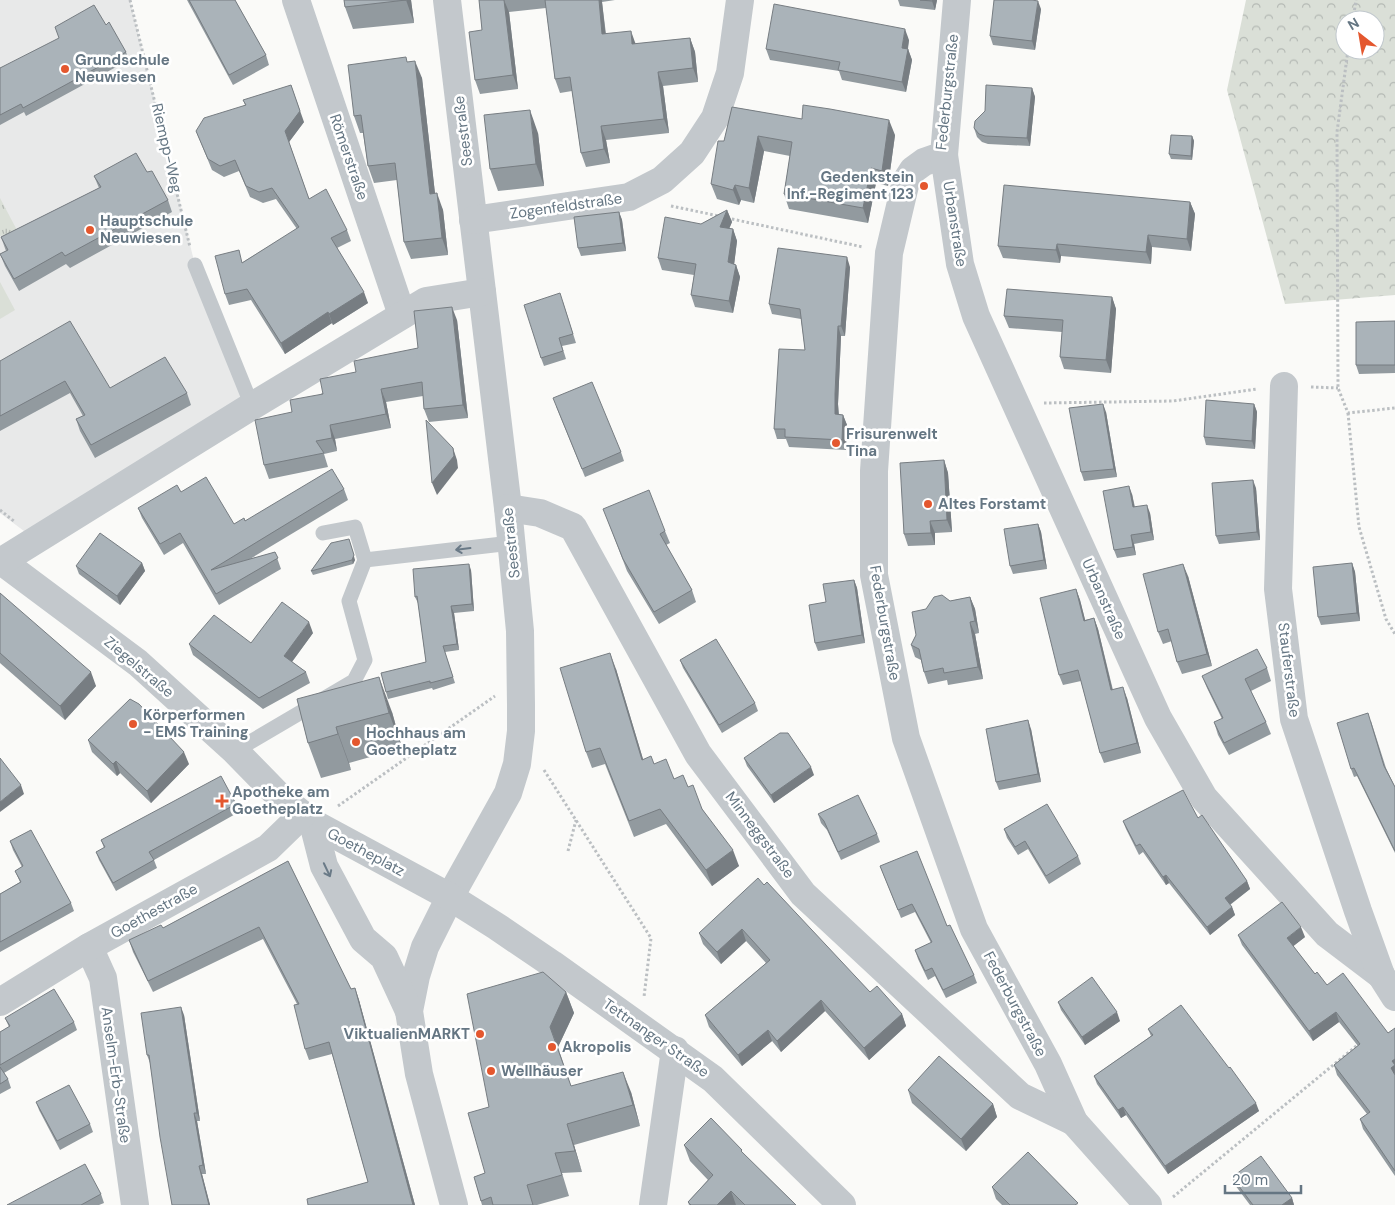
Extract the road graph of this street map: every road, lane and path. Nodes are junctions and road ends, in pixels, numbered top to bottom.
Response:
1 (130, 0) edge
2 (296, 0) edge
3 (447, 0) edge
4 (740, 0) edge
5 (957, 0) edge
6 (1347, 60) edge
7 (944, 155) junction
8 (667, 206) dead end
9 (473, 220) junction
10 (890, 253) junction
11 (195, 265) joint
12 (482, 292) junction
13 (402, 315) junction
14 (1284, 386) junction
15 (1338, 388) junction
16 (1016, 403) junction
17 (252, 406) junction
18 (1395, 408) edge
19 (1348, 413) junction
20 (508, 508) junction
21 (323, 533) dead end
22 (511, 543) junction
23 (1, 560) edge
24 (365, 560) junction
25 (1395, 634) edge
26 (521, 678) junction
27 (236, 751) junction
28 (544, 769) dead end
29 (508, 793) joint
30 (308, 819) junction
31 (576, 819) junction
32 (568, 851) dead end
33 (450, 896) junction
34 (89, 947) junction
35 (1388, 986) edge
36 (0, 1002) edge
37 (409, 1011) junction
38 (641, 1027) junction
39 (1365, 1039) edge
40 (675, 1050) junction
41 (1074, 1122) junction
42 (1160, 1202) edge
43 (134, 1205) edge
44 (454, 1205) edge
45 (653, 1205) edge
46 (842, 1205) edge

1 - 11 path, Riempp-Weg
2 - 13 street, Römerstraße
3 - 9 street, Seestraße
4 - 9 street, Zogenfeldstraße
5 - 7 street, Federburgstraße
6 - 15 path
7 - 10 street, Federburgstraße
7 - 16 street, Urbanstraße
8 - 10 path
9 - 12 street, Seestraße
10 - 41 street, Federburgstraße
11 - 17 lane
12 - 13 street
12 - 20 street, Seestraße
13 - 17 street
14 - 15 path
14 - 16 path
14 - 35 street, Stauferstraße
15 - 19 path
16 - 35 street, Urbanstraße
17 - 23 street, Ziegelstraße
18 - 19 path
19 - 25 path
20 - 22 street, Seestraße
20 - 41 street, Minneggstraße
21 - 24 lane
22 -> 24 lane
22 - 26 street, Seestraße
23 - 27 street, Ziegelstraße
24 - 27 lane
26 - 29 street, Seestraße
26 - 30 path
27 - 30 street, Ziegelstraße
28 - 31 path
29 - 33 street, Goetheplatz
30 - 33 street, Goetheplatz
30 - 34 street, Goethestraße
30 -> 37 street, Goetheplatz
31 - 32 path
31 - 38 path
33 - 37 street, Goetheplatz
33 - 38 street, Tettnanger Straße
34 - 36 street, Goethestraße
34 - 43 street, Anselm-Erb-Straße
37 - 44 street, Goetheplatz
38 - 40 street, Tettnanger Straße
39 - 42 path
40 - 45 street
40 - 46 street, Tettnanger Straße
41 - 42 street, Federburgstraße

